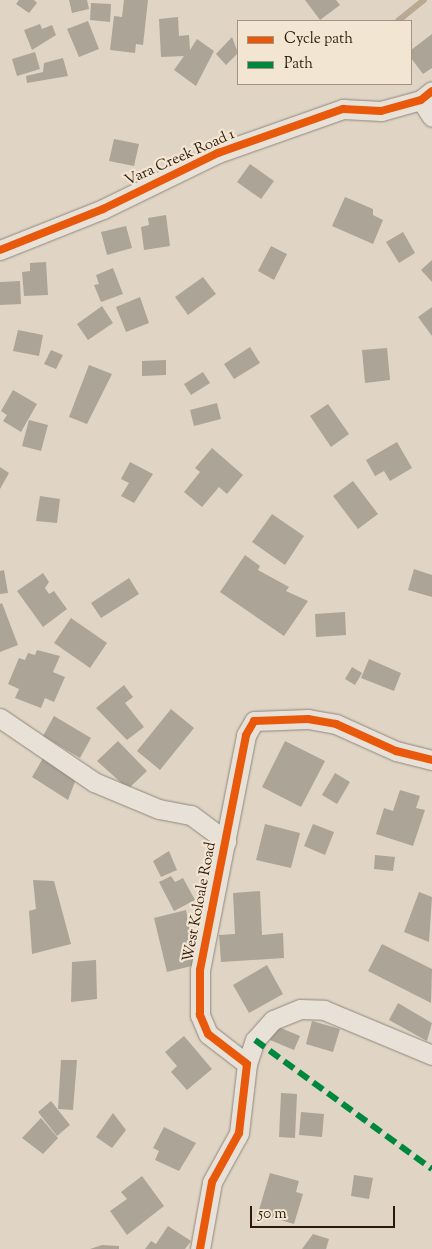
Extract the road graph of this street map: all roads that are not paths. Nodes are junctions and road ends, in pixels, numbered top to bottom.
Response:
1 (427, 95) edge
2 (432, 117) edge
3 (0, 250) edge
4 (0, 718) edge
5 (432, 760) edge
6 (226, 841) junction
7 (432, 1055) edge
8 (247, 1064) junction
9 (200, 1249) edge

1 - 2 street
1 - 3 street, Vara Creek Road 1
4 - 6 street
5 - 6 street, West Koloale Road
6 - 8 street, West Koloale Road
7 - 8 street
8 - 9 street

